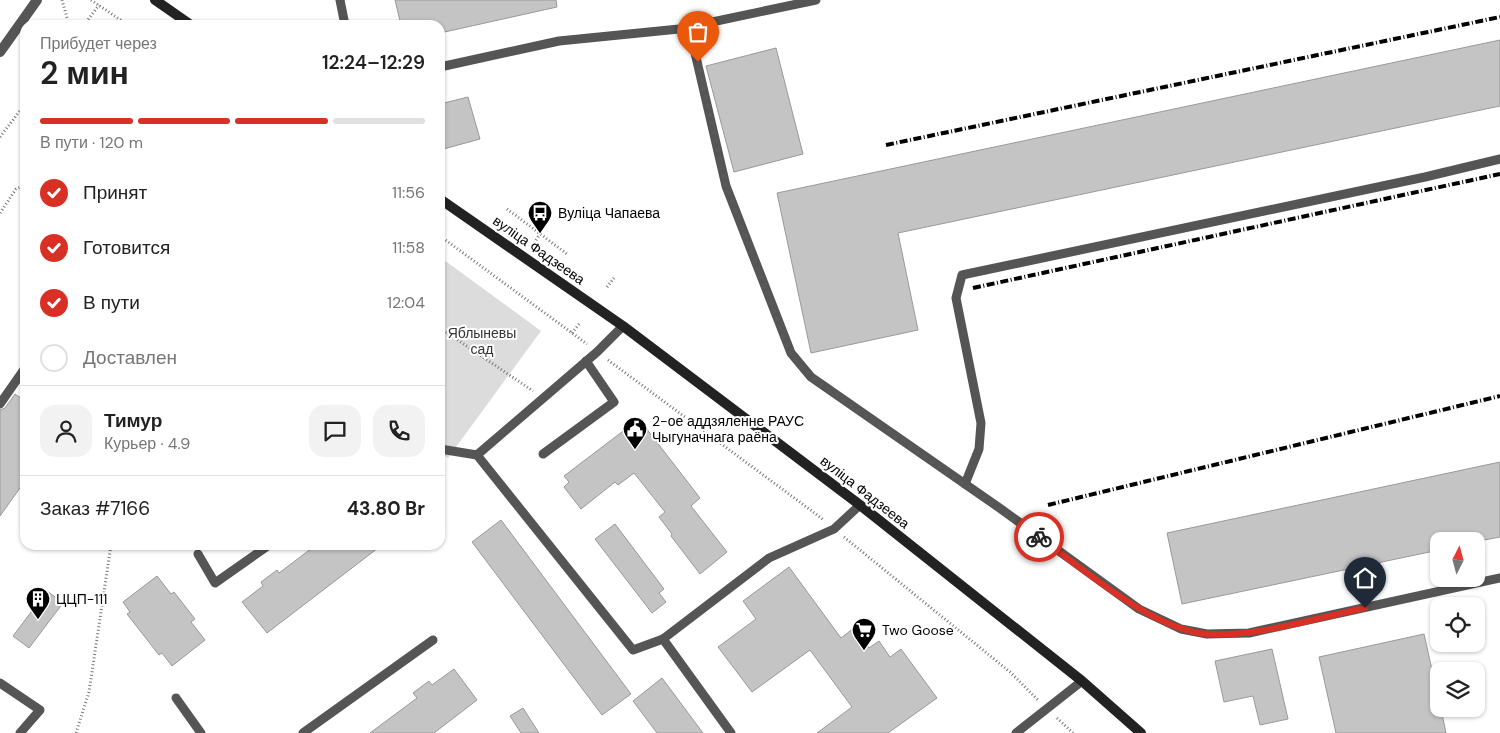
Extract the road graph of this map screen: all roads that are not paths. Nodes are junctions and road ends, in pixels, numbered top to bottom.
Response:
1 (37, 0) edge
2 (155, 0) edge
3 (340, 0) edge
4 (816, 0) edge
5 (23, 20) edge
6 (184, 20) edge
7 (344, 20) edge
8 (20, 24) edge
9 (690, 27) junction
10 (0, 52) edge
11 (445, 66) edge
12 (1500, 159) edge
13 (445, 202) edge
14 (623, 326) junction
15 (586, 361) junction
16 (20, 375) edge
17 (0, 404) edge
18 (445, 450) edge
19 (543, 454) dead end
20 (477, 455) junction
21 (965, 484) junction
22 (860, 505) junction
23 (262, 550) edge
24 (198, 554) dead end
25 (1500, 578) edge
26 (663, 639) junction
27 (433, 640) dead end
28 (1082, 680) junction
29 (0, 683) edge
30 (176, 698) dead end
31 (20, 733) edge
32 (201, 733) edge
33 (303, 733) edge
34 (731, 733) edge
35 (1016, 733) edge
36 (1140, 733) edge

1 - 5 street
2 - 6 street
3 - 7 lane
4 - 9 lane
8 - 10 street
9 - 11 lane
9 - 21 lane
12 - 21 lane
13 - 14 street, вуліца Фадзеева
14 - 15 lane
14 - 22 street, вуліца Фадзеева
15 - 19 lane
15 - 20 lane
16 - 17 lane
18 - 20 lane
20 - 26 lane
21 - 25 lane
22 - 26 lane
22 - 28 street, вуліца Фадзеева
23 - 24 lane
26 - 34 lane
27 - 33 lane
28 - 35 lane
28 - 36 street, вуліца Фадзеева
29 - 31 lane
30 - 32 lane

